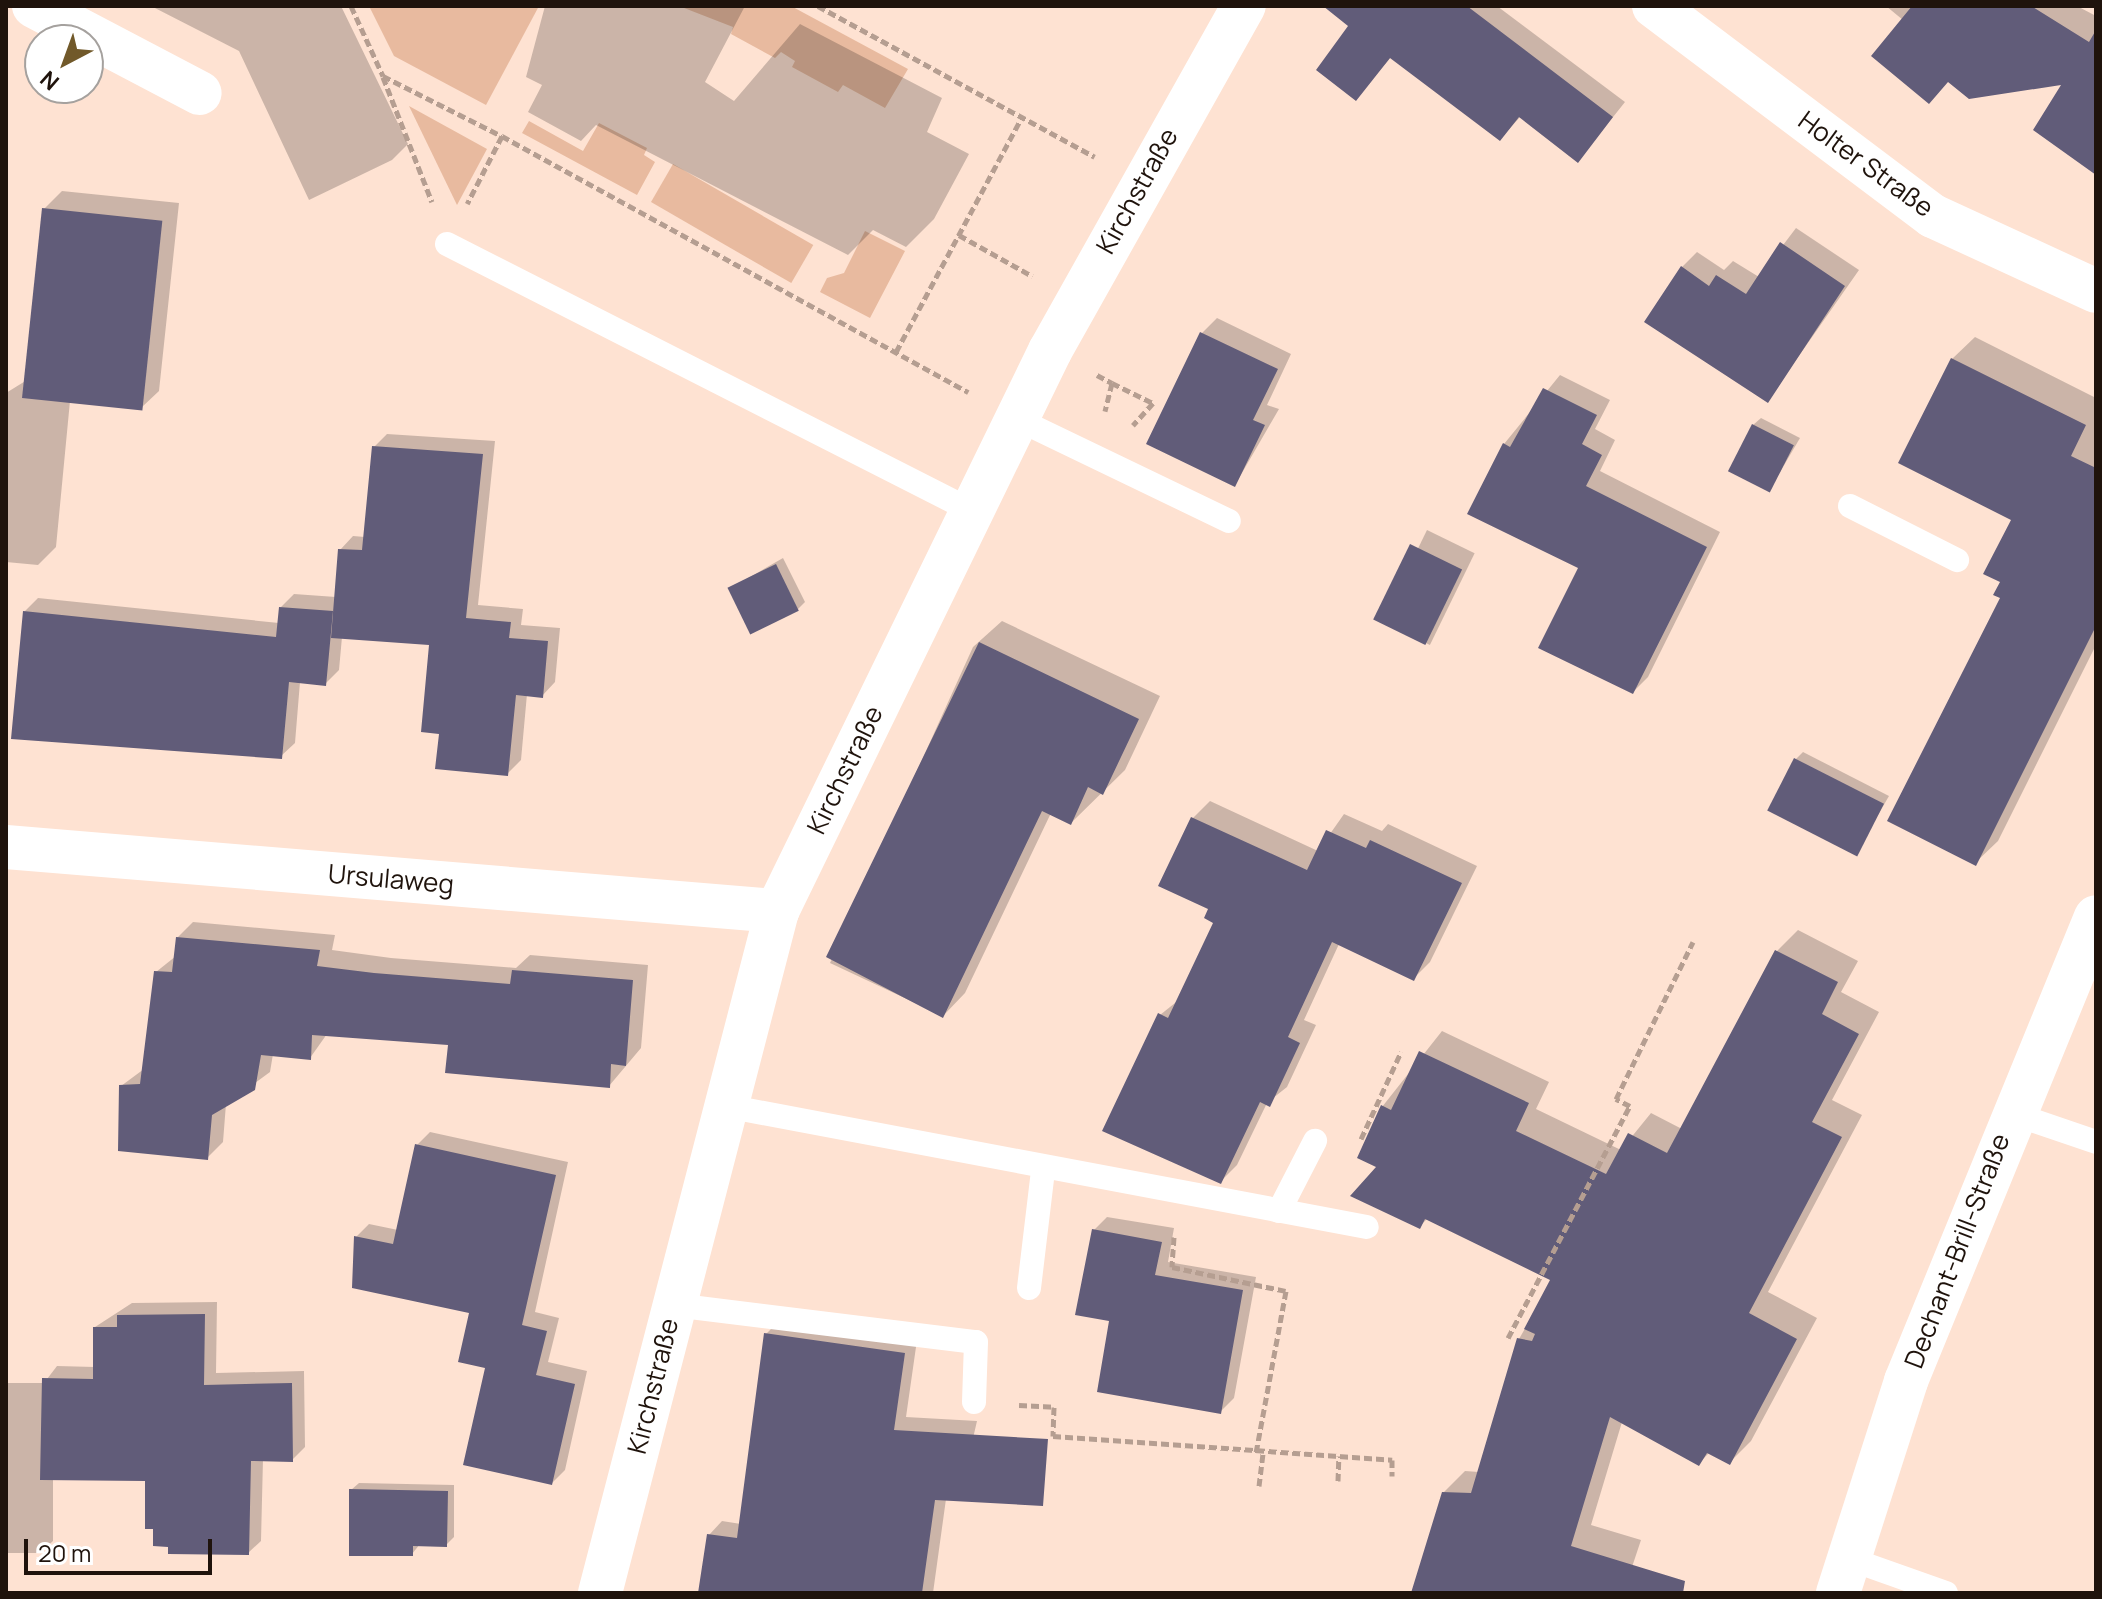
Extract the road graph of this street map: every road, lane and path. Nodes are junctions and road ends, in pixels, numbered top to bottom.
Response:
1 (34, 6) edge
2 (351, 6) edge
3 (818, 6) edge
4 (1244, 6) edge
5 (1654, 6) edge
6 (383, 76) junction
7 (200, 93) dead end
8 (1022, 117) junction
9 (502, 136) junction
10 (1140, 182) junction
11 (426, 185) dead end
12 (959, 235) junction
13 (447, 244) joint
14 (2096, 291) edge
15 (1077, 301) junction
16 (1050, 351) junction
17 (896, 352) junction
18 (1112, 383) junction
19 (1017, 419) junction
20 (1112, 421) dead end
21 (1120, 424) dead end
22 (1850, 506) dead end
23 (972, 511) junction
24 (1229, 521) dead end
25 (1957, 560) dead end
26 (6, 847) edge
27 (777, 911) junction
28 (2096, 917) edge
29 (1693, 942) dead end
30 (726, 1106) junction
31 (2011, 1113) junction
32 (1315, 1141) dead end
33 (2096, 1142) edge
34 (1043, 1170) junction
35 (1177, 1194) junction
36 (1279, 1211) junction
37 (1367, 1227) dead end
38 (1029, 1288) dead end
39 (674, 1305) junction
40 (1508, 1338) dead end
41 (974, 1402) joint
42 (1260, 1452) junction
43 (1339, 1456) junction
44 (1392, 1476) dead end
45 (1338, 1481) dead end
46 (1259, 1486) dead end
47 (1843, 1576) edge
48 (600, 1593) edge
49 (1946, 1593) edge

1 - 7 street
2 - 6 path
3 - 8 path
4 - 10 street, Kirchstraße
5 - 14 street, Holter Straße
6 - 9 path
6 - 11 path
8 - 10 path
8 - 12 path
9 - 13 path
9 - 17 path
10 - 15 street, Kirchstraße
12 - 15 path
12 - 17 path
13 - 23 lane
15 - 16 street, Kirchstraße
16 - 18 path
16 - 19 street, Kirchstraße
17 - 19 path
18 - 20 path
18 - 21 path
19 - 23 street, Kirchstraße
19 - 24 lane
22 - 25 lane
23 - 27 street, Kirchstraße
26 - 27 street, Ursulaweg
27 - 30 street, Kirchstraße
28 - 31 street, Dechant-Brill-Straße
29 - 40 path
30 - 34 lane
30 - 39 street, Kirchstraße
31 - 33 lane
31 - 47 street, Dechant-Brill-Straße
32 - 36 lane
34 - 35 lane
34 - 38 lane
35 - 36 lane
35 - 42 path
36 - 37 lane
39 - 41 lane
39 - 48 street, Kirchstraße
41 - 42 path
42 - 43 path
42 - 46 path
43 - 44 path
43 - 45 path
47 - 49 lane

